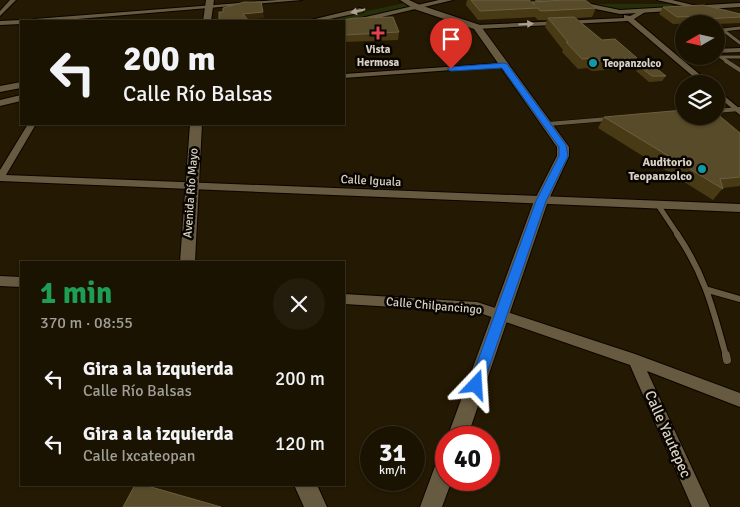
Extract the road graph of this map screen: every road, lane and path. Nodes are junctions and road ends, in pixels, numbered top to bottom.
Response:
1 (13, 0) edge
2 (299, 0) edge
3 (405, 0) edge
4 (449, 0) edge
5 (538, 0) edge
6 (569, 0) edge
7 (661, 0) edge
8 (740, 1) edge
9 (395, 2) dead end
10 (209, 3) edge
11 (678, 3) junction
12 (740, 5) edge
13 (417, 7) junction
14 (697, 7) junction
15 (367, 9) dead end
16 (620, 12) junction
17 (644, 12) junction
18 (719, 12) edge
19 (0, 14) edge
20 (630, 19) junction
21 (44, 20) edge
22 (207, 20) edge
23 (316, 20) edge
24 (20, 22) edge
25 (0, 23) edge
26 (345, 24) edge
27 (477, 27) junction
28 (740, 28) edge
29 (740, 34) edge
30 (729, 35) junction
31 (740, 43) edge
32 (740, 50) edge
33 (725, 51) edge
34 (672, 54) junction
35 (675, 54) edge
36 (740, 57) edge
37 (725, 58) edge
38 (725, 59) edge
39 (504, 65) junction
40 (740, 70) edge
41 (696, 75) edge
42 (345, 76) edge
43 (20, 84) edge
44 (0, 89) edge
45 (20, 98) edge
46 (725, 99) edge
47 (0, 103) edge
48 (725, 111) edge
49 (739, 111) edge
50 (610, 119) edge
51 (548, 124) junction
52 (31, 125) edge
53 (196, 125) edge
54 (0, 178) edge
55 (191, 185) junction
56 (541, 201) junction
57 (658, 205) junction
58 (740, 208) edge
59 (186, 261) edge
60 (0, 281) edge
61 (20, 282) edge
62 (708, 290) junction
63 (345, 299) edge
64 (740, 299) edge
65 (502, 314) junction
66 (635, 360) junction
67 (727, 360) dead end
68 (740, 400) edge
69 (461, 426) edge
70 (306, 486) edge
71 (437, 491) edge
72 (316, 507) edge
73 (431, 507) edge
74 (702, 507) edge

1 - 19 street
2 - 10 street
3 - 9 street
3 - 13 street
4 - 13 street
5 - 16 street
6 - 11 street
7 - 11 street
8 - 11 street
10 - 21 street
10 - 22 street
11 - 14 street
12 - 14 street
13 - 26 street
13 - 27 street
14 - 17 street
14 - 18 street
15 -> 23 street
16 - 17 street
16 - 20 street
17 - 20 street
27 -> 20 street
20 - 34 street
24 - 25 street
27 - 39 street
28 - 30 lane
29 - 30 lane
30 - 31 lane
32 - 33 street
34 - 35 street
34 - 41 street
36 - 37 lane
38 - 40 lane
39 - 42 street
39 - 51 street
43 - 44 street
45 - 47 street
46 - 49 street
48 - 49 lane
50 - 51 lane
51 - 56 street
52 - 54 street
53 - 55 street, Avenida Río Mayo
54 - 55 street, Calle Iguala
55 - 56 street, Calle Iguala
55 - 59 street, Avenida Río Mayo
56 - 57 street, Calle Iguala
56 - 65 street
57 - 58 street, Calle Iguala
57 - 62 lane
60 - 61 street
62 - 64 lane
62 - 67 lane
63 - 65 street, Calle Chilpancingo
65 - 66 street, Calle Chilpancingo
65 - 69 street
66 - 68 street, Calle Chilpancingo
66 - 74 street, Calle Yautepec
70 - 72 street
71 - 73 street

